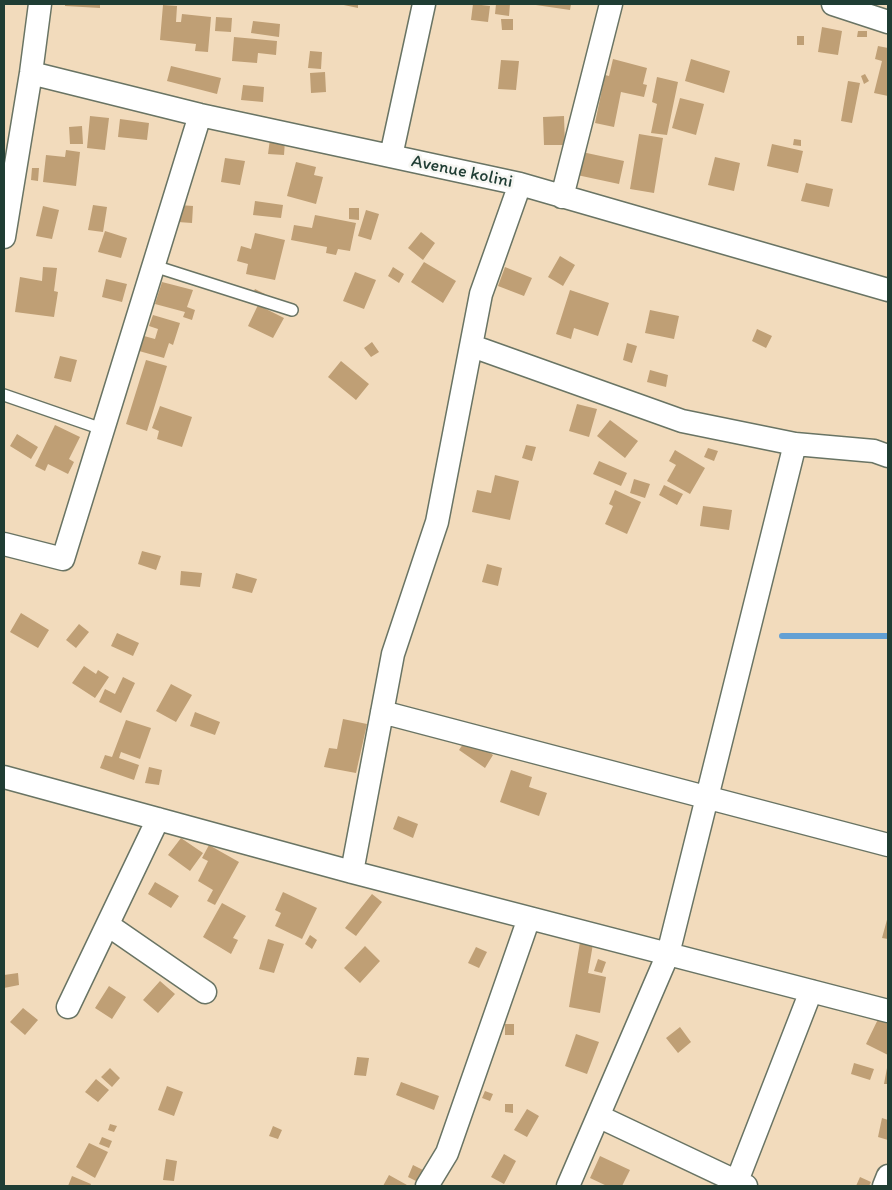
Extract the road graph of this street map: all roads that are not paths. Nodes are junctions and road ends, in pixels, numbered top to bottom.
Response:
1 (40, 4) edge
2 (424, 4) edge
3 (611, 4) edge
4 (833, 4) edge
5 (888, 22) edge
6 (31, 73) junction
7 (200, 115) junction
8 (391, 156) junction
9 (520, 184) junction
10 (562, 197) junction
11 (6, 213) edge
12 (4, 237) edge
13 (154, 266) junction
14 (888, 290) edge
15 (292, 310) dead end
16 (472, 346) junction
17 (4, 395) edge
18 (104, 430) junction
19 (795, 444) junction
20 (888, 456) edge
21 (4, 544) edge
22 (382, 712) junction
23 (4, 778) edge
24 (708, 796) junction
25 (158, 819) junction
26 (888, 845) edge
27 (352, 872) junction
28 (529, 918) junction
29 (108, 925) junction
30 (668, 954) junction
31 (811, 991) junction
32 (205, 992) dead end
33 (68, 1007) dead end
34 (888, 1011) edge
35 (600, 1117) junction
36 (888, 1176) edge
37 (742, 1184) edge
38 (427, 1186) edge
39 (568, 1186) edge
40 (884, 1186) edge

1 - 6 street
2 - 8 street
3 - 10 street
4 - 5 street
6 - 7 street, Avenue kolini
6 - 11 street
7 - 8 street, Avenue kolini
7 - 13 street
8 - 9 street, Avenue kolini
9 - 10 street, Avenue kolini
9 - 16 street
10 - 14 street, Avenue kolini
11 - 12 street
13 - 15 lane
13 - 18 street
16 - 19 street
16 - 22 street
17 - 18 lane
18 - 21 street
19 - 20 street
19 - 24 street
22 - 24 street
22 - 27 street
23 - 25 street
24 - 26 street
24 - 30 street
25 - 27 street
25 - 29 street
27 - 28 street
28 - 30 street
28 - 38 street
29 - 32 street
29 - 33 street
30 - 31 street
30 - 35 street
31 - 34 street
31 - 37 street
35 - 37 street
35 - 39 street
36 - 40 street

